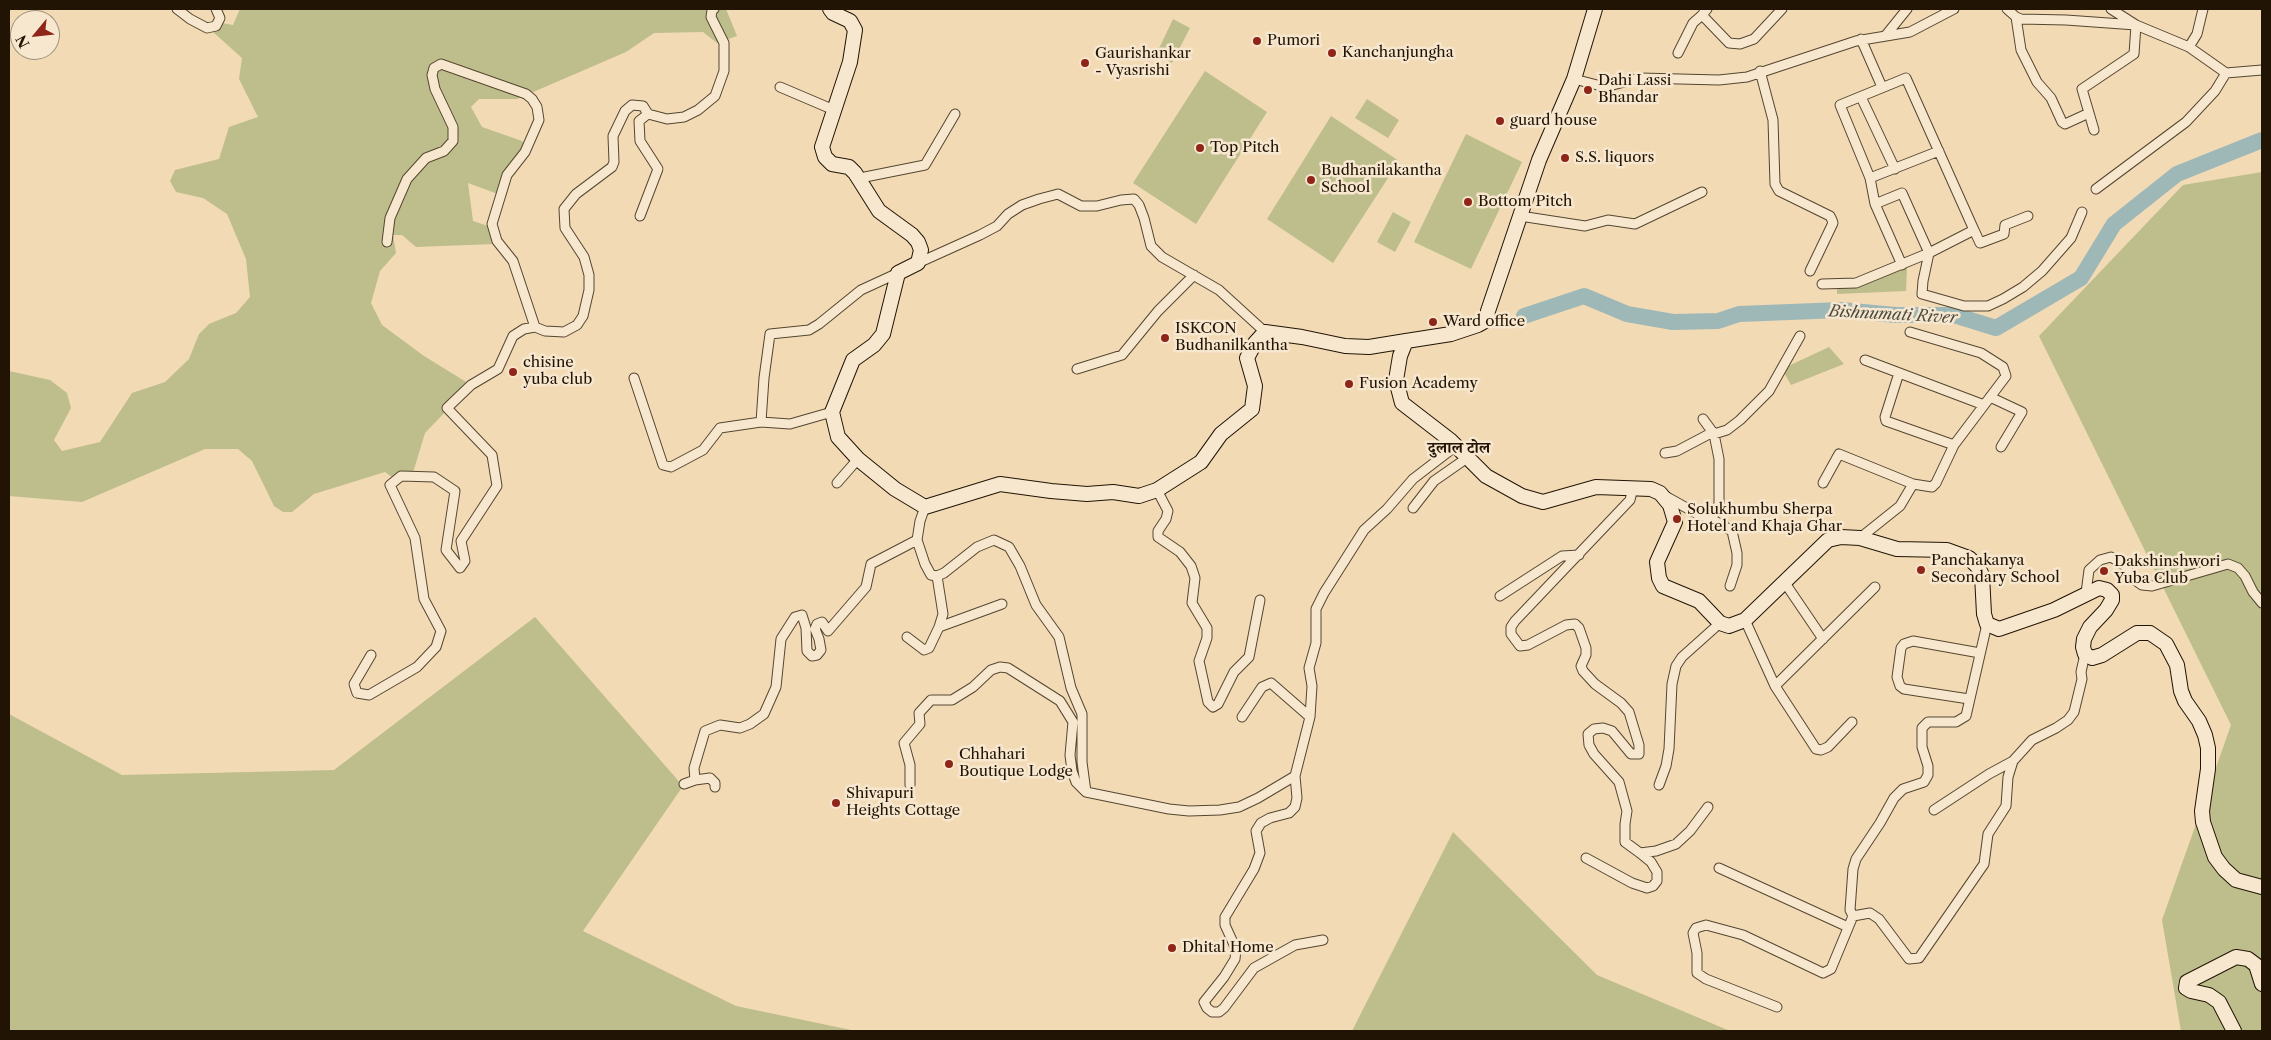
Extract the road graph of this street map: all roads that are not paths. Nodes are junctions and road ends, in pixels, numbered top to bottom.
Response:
1 (177, 9) edge
2 (216, 9) edge
3 (714, 9) edge
4 (830, 9) edge
5 (1595, 9) edge
6 (1782, 9) edge
7 (1907, 9) edge
8 (1954, 9) edge
9 (2008, 9) edge
10 (2111, 9) edge
11 (2203, 9) edge
12 (1704, 12) edge
13 (2016, 17) junction
14 (2136, 25) junction
15 (1886, 35) junction
16 (1861, 39) junction
17 (2190, 47) junction
18 (1678, 53) dead end
19 (2262, 70) edge
20 (1760, 71) junction
21 (2226, 73) junction
22 (1574, 79) junction
23 (780, 87) dead end
24 (1882, 87) junction
25 (1861, 96) junction
26 (834, 110) junction
27 (2089, 113) junction
28 (648, 114) junction
29 (955, 114) dead end
30 (2094, 130) dead end
31 (1939, 151) junction
32 (1895, 169) junction
33 (860, 178) junction
34 (1870, 178) junction
35 (2096, 190) dead end
36 (1702, 192) dead end
37 (1875, 204) junction
38 (2082, 212) dead end
39 (640, 216) dead end
40 (1520, 216) junction
41 (2028, 216) dead end
42 (1974, 230) junction
43 (387, 242) dead end
44 (1930, 253) junction
45 (918, 263) junction
46 (1902, 265) junction
47 (1810, 271) dead end
48 (898, 273) junction
49 (1194, 275) junction
50 (1822, 284) dead end
51 (535, 327) junction
52 (1264, 332) junction
53 (1910, 332) dead end
54 (1800, 336) dead end
55 (1406, 341) junction
56 (1864, 360) dead end
57 (1077, 369) dead end
58 (1899, 373) junction
59 (634, 378) dead end
60 (1990, 398) junction
61 (1984, 405) junction
62 (832, 412) junction
63 (1703, 419) dead end
64 (761, 422) junction
65 (1714, 433) junction
66 (1456, 446) junction
67 (1954, 446) junction
68 (2001, 447) dead end
69 (1665, 453) dead end
70 (1468, 458) junction
71 (858, 459) junction
72 (837, 484) dead end
73 (1824, 484) dead end
74 (1913, 484) junction
75 (1633, 488) junction
76 (1157, 490) junction
77 (1660, 493) junction
78 (925, 507) junction
79 (1413, 508) dead end
80 (1708, 518) junction
81 (1860, 538) junction
82 (917, 540) junction
83 (1579, 555) junction
84 (937, 576) junction
85 (1785, 583) junction
86 (1730, 586) dead end
87 (1875, 586) dead end
88 (2086, 593) junction
89 (1500, 596) dead end
90 (1260, 600) dead end
91 (2262, 603) edge
92 (1002, 604) dead end
93 (1745, 620) junction
94 (1720, 623) junction
95 (1987, 624) junction
96 (940, 627) junction
97 (908, 637) dead end
98 (1822, 639) junction
99 (1980, 653) junction
100 (2085, 654) junction
101 (371, 655) dead end
102 (1775, 686) junction
103 (1969, 699) junction
104 (1310, 716) junction
105 (1242, 717) dead end
106 (1852, 722) dead end
107 (2013, 761) junction
108 (1295, 776) junction
109 (695, 780) junction
110 (684, 784) dead end
111 (910, 785) dead end
112 (1659, 785) dead end
113 (715, 788) dead end
114 (1086, 792) junction
115 (1708, 807) dead end
116 (1934, 810) dead end
117 (1640, 853) junction
118 (1586, 858) dead end
119 (1720, 868) dead end
120 (2262, 887) edge
121 (1853, 916) junction
122 (1848, 927) junction
123 (1323, 940) dead end
124 (2262, 984) edge
125 (1777, 1007) dead end
126 (2234, 1031) edge

1 - 2 street
3 - 28 street
4 - 26 street
5 - 22 street
6 - 12 street
7 - 15 street
8 - 15 street
9 - 13 street
10 - 14 street
11 - 17 street
12 - 18 street
13 - 14 street
13 - 27 street
14 - 17 street
14 - 27 street
15 - 16 street
16 - 20 street
16 - 24 street
17 - 21 street
19 - 21 street
20 - 22 street
20 - 47 street
21 - 35 street
22 - 40 street
23 - 26 street
24 - 25 street
24 - 31 street
25 - 32 street
25 - 34 street
26 - 33 street
27 - 30 street
28 - 39 street
28 - 51 street
29 - 33 street
31 - 32 street
31 - 42 street
32 - 34 street
33 - 45 street
34 - 37 street
36 - 40 street
37 - 44 street
37 - 46 street
38 - 44 street
40 - 55 street
41 - 42 street
42 - 44 street
43 - 51 street
44 - 46 street
45 - 48 street
45 - 49 street
46 - 50 street
48 - 62 street
48 - 64 street
49 - 52 street
49 - 57 street
51 - 101 street
52 - 55 street
52 - 76 street
53 - 60 street
54 - 65 street
55 - 66 street
56 - 58 street
58 - 61 street
58 - 67 street
59 - 64 street
60 - 61 street
60 - 68 street
61 - 67 street
62 - 64 street
62 - 71 street
63 - 65 street
65 - 69 street
65 - 80 street
66 - 70 street
66 - 104 street
67 - 74 street
70 - 75 street
70 - 79 street
71 - 72 street
71 - 78 street
73 - 74 street
74 - 81 street
75 - 77 street
75 - 83 street
76 - 78 street
76 - 90 street
77 - 80 street
77 - 94 street
78 - 82 street
80 - 86 street
81 - 85 street
81 - 95 street
82 - 84 street
82 - 109 street
83 - 89 street
83 - 117 street
84 - 96 street
84 - 114 street
85 - 93 street
85 - 98 street
87 - 98 street
88 - 91 street
88 - 95 street
88 - 100 street
92 - 96 street
93 - 94 street
93 - 102 street
94 - 112 street
95 - 99 street
96 - 97 street
98 - 102 street
99 - 103 street
99 - 103 street
100 - 107 street
100 - 120 street
102 - 106 street
103 - 121 street
104 - 105 street
104 - 108 street
107 - 116 street
107 - 121 street
108 - 114 street
108 - 123 street
109 - 110 street
109 - 113 street
111 - 114 street
115 - 117 street
117 - 118 street
119 - 122 street
121 - 122 street
122 - 125 street
124 - 126 street

